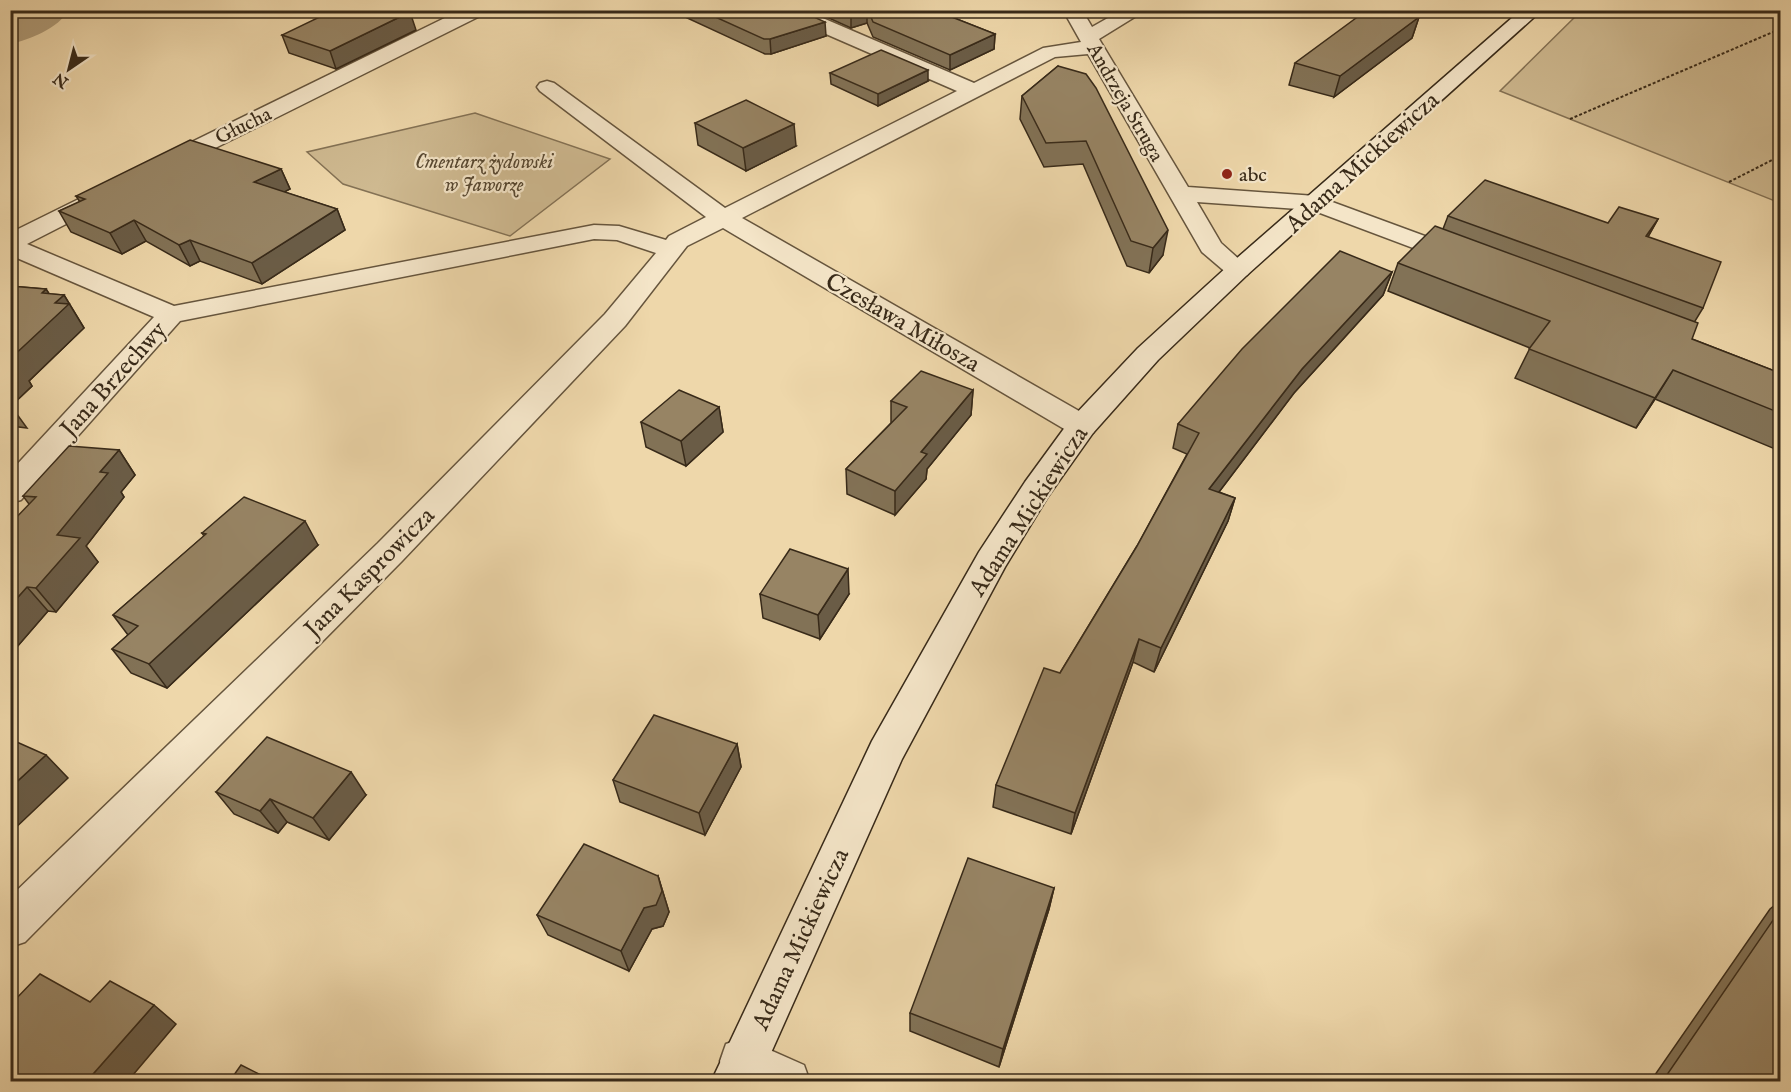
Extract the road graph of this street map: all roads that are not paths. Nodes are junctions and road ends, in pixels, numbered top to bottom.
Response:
1 (477, 10) edge
2 (787, 10) edge
3 (1072, 10) edge
4 (1137, 10) edge
5 (1533, 10) edge
6 (1090, 42) junction
7 (547, 87) dead end
8 (973, 90) junction
9 (148, 173) edge
10 (116, 189) edge
11 (1179, 194) junction
12 (1316, 203) junction
13 (724, 218) junction
14 (10, 244) edge
15 (670, 249) junction
16 (1487, 267) edge
17 (1238, 270) junction
18 (171, 315) junction
19 (1082, 426) junction
20 (10, 492) edge
21 (10, 927) edge
22 (738, 1071) edge
23 (787, 1082) edge

1 - 9 street, Głucha
2 - 8 street
3 - 6 street, Andrzeja Struga
4 - 6 street
5 - 12 street, Adama Mickiewicza
6 - 8 street
6 - 11 street, Andrzeja Struga
7 - 13 street, Czesława Miłosza
8 - 13 street
10 - 14 street
11 - 12 street
11 - 17 street, Andrzeja Struga
12 - 16 street
12 - 17 street, Adama Mickiewicza
13 - 15 street, Jana Kasprowicza
13 - 19 street, Czesława Miłosza
14 - 18 street, Jana Brzechwy
15 - 18 street
15 - 21 street, Jana Kasprowicza
17 - 19 street, Adama Mickiewicza
18 - 20 street, Jana Brzechwy
19 - 22 street, Adama Mickiewicza
22 - 23 street

